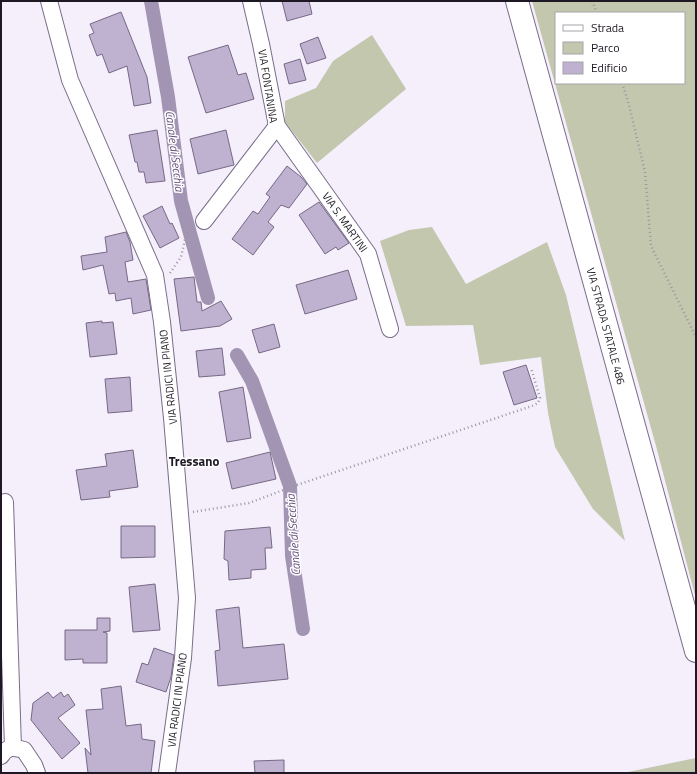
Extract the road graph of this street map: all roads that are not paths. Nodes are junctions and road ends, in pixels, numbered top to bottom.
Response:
1 (49, 1) edge
2 (251, 1) edge
3 (517, 1) edge
4 (277, 126) junction
5 (198, 222) road end
6 (390, 329) dead end
7 (5, 502) dead end
8 (696, 651) edge
9 (7, 751) edge
10 (37, 773) edge
11 (167, 773) edge

1 - 11 street, VIA RADICI IN PIANO
2 - 4 street, VIA FONTANINA
3 - 8 main road, VIA STRADA STATALE 486
4 - 5 street, VIA FONTANINA
4 - 6 street, VIA S. MARTINI
7 - 9 street
9 - 10 street

